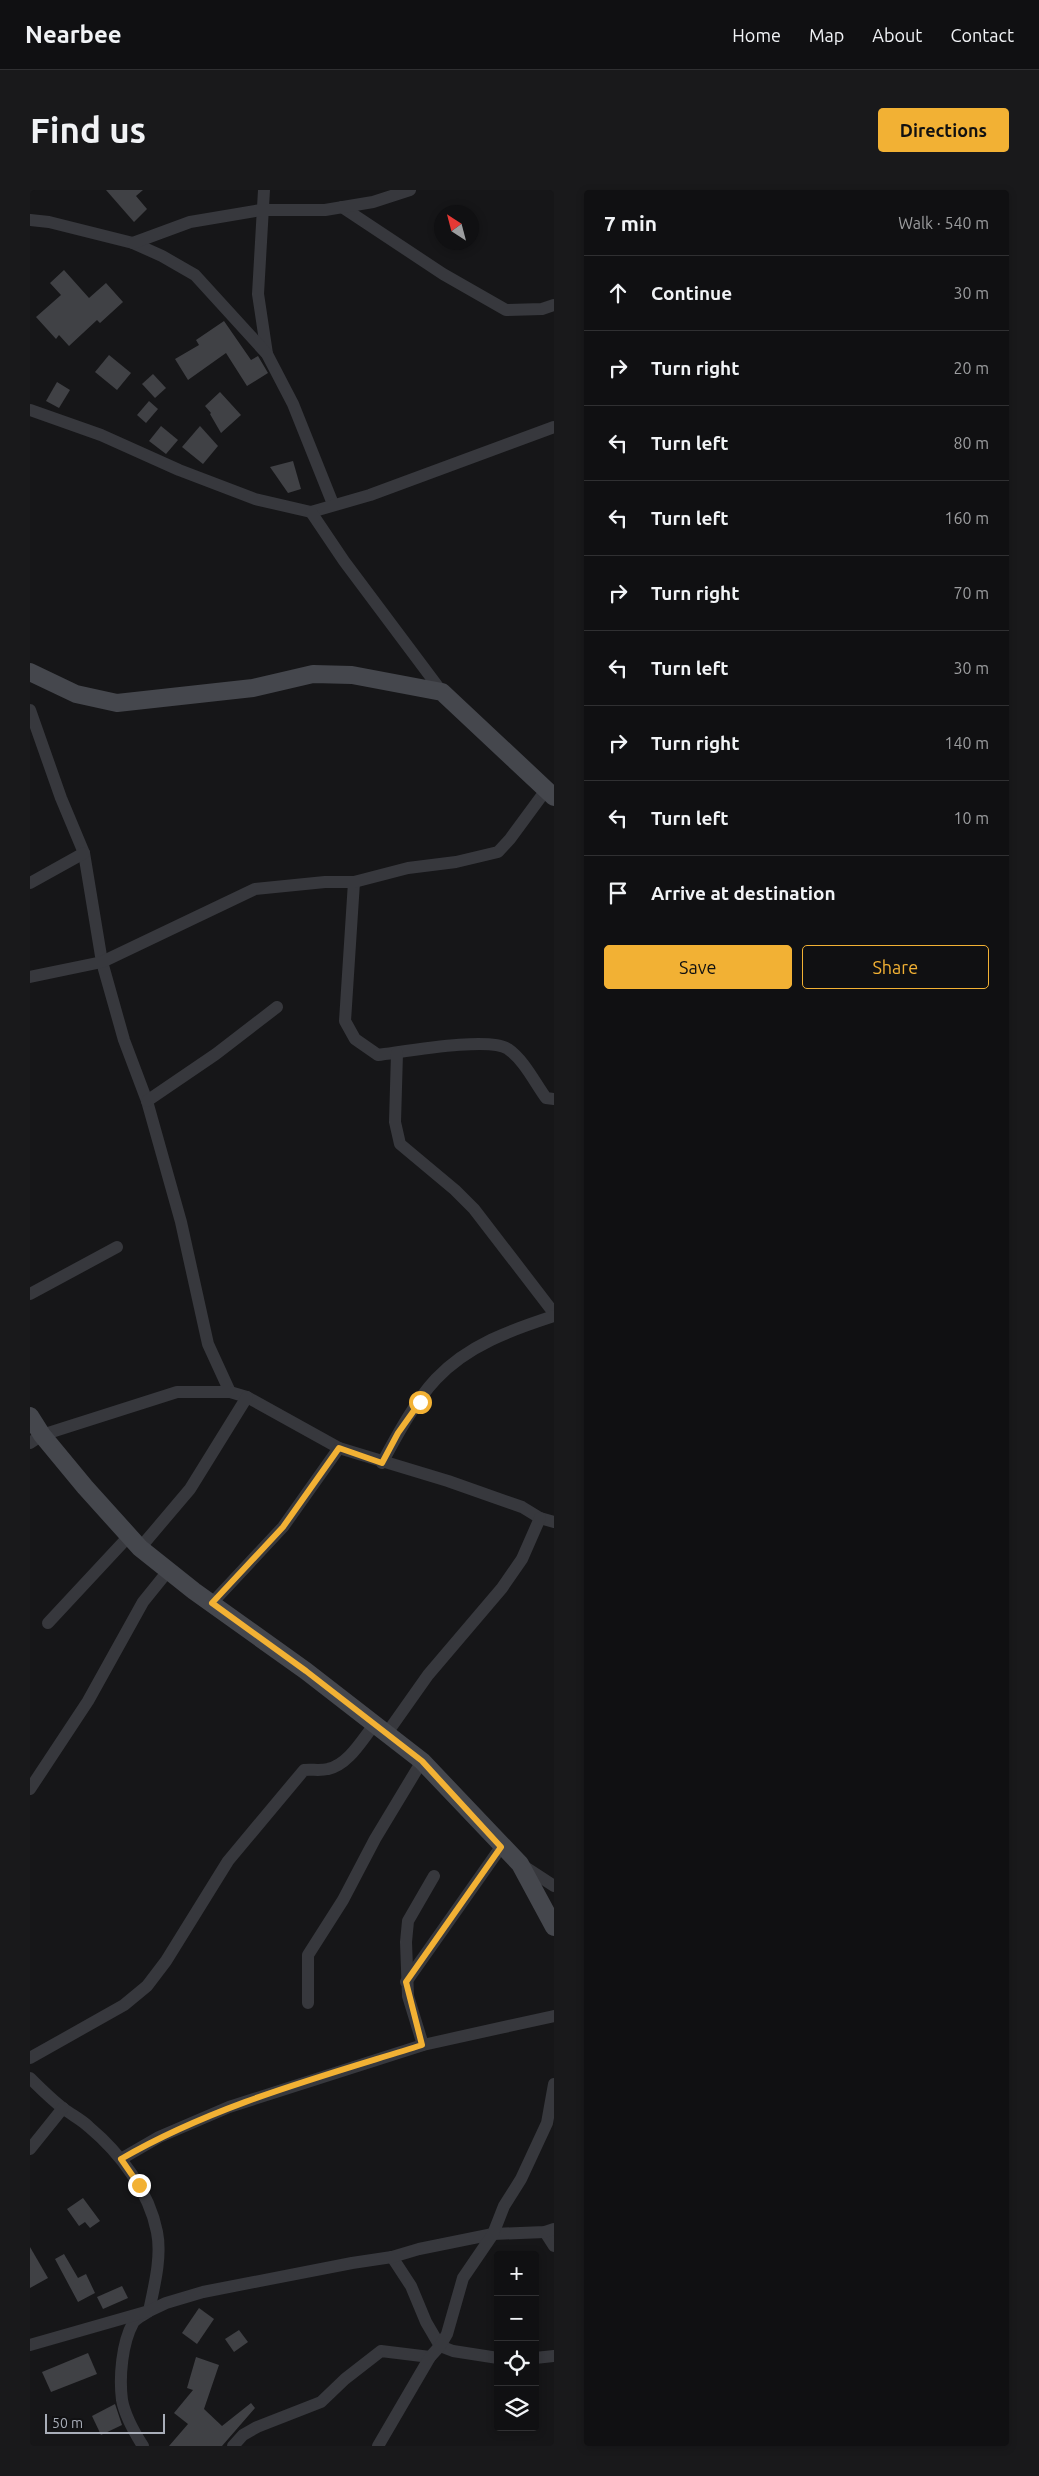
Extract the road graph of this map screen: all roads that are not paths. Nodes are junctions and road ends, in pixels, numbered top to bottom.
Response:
1 (264, 190) edge
2 (410, 190) edge
3 (342, 207) junction
4 (261, 210) junction
5 (30, 220) edge
6 (133, 243) junction
7 (554, 305) edge
8 (267, 354) junction
9 (30, 410) edge
10 (554, 427) edge
11 (333, 504) junction
12 (311, 512) junction
13 (30, 672) edge
14 (442, 692) junction
15 (30, 710) edge
16 (550, 793) edge
17 (84, 853) junction
18 (354, 882) junction
19 (30, 883) edge
20 (102, 962) junction
21 (30, 977) edge
22 (277, 1006) dead end
23 (397, 1053) junction
24 (554, 1099) edge
25 (147, 1101) junction
26 (117, 1247) dead end
27 (30, 1294) edge
28 (554, 1314) edge
29 (230, 1392) junction
30 (247, 1397) junction
31 (31, 1419) edge
32 (36, 1439) edge
33 (339, 1448) junction
34 (382, 1463) junction
35 (540, 1518) junction
36 (554, 1522) edge
37 (135, 1542) junction
38 (168, 1571) junction
39 (212, 1603) junction
40 (48, 1623) dead end
41 (380, 1729) junction
42 (422, 1761) junction
43 (30, 1789) edge
44 (501, 1847) junction
45 (520, 1864) junction
46 (434, 1876) dead end
47 (554, 1886) edge
48 (554, 1927) edge
49 (406, 1982) junction
50 (308, 2003) dead end
51 (554, 2016) edge
52 (422, 2045) junction
53 (30, 2058) edge
54 (30, 2078) edge
55 (554, 2084) edge
56 (30, 2091) edge
57 (43, 2091) junction
58 (63, 2108) junction
59 (30, 2149) edge
60 (121, 2159) junction
61 (549, 2230) edge
62 (493, 2234) junction
63 (554, 2246) edge
64 (392, 2257) junction
65 (148, 2312) junction
66 (30, 2345) edge
67 (440, 2346) junction
68 (554, 2356) edge
69 (430, 2357) junction
70 (494, 2357) edge
71 (539, 2358) edge
72 (143, 2446) edge
73 (233, 2446) edge
74 (378, 2446) edge

1 - 4 street
2 - 3 street
3 - 4 street
3 - 7 street
4 - 6 street
4 - 8 street
5 - 6 street
6 - 8 street
8 - 11 street
9 - 12 street
10 - 11 street
11 - 12 street
12 - 14 street
13 - 14 street
14 - 16 street
15 - 17 street
16 - 18 street
17 - 19 street
17 - 20 street
18 - 20 street
18 - 23 street
20 - 21 street
20 - 25 street
22 - 25 street
23 - 24 street
23 - 28 street
25 - 29 street
26 - 27 street
28 - 34 street
29 - 30 street
29 - 32 street
30 - 33 street
30 - 37 street
31 - 32 street
32 - 37 street
33 - 34 street
33 - 39 street
34 - 35 street
35 - 36 street
35 - 41 street
37 - 38 street
37 - 40 street
38 - 39 street
38 - 43 street
39 - 41 street
41 - 42 street
41 - 53 street
42 - 44 street
42 - 50 street
44 - 45 street
44 - 49 street
45 - 47 street
45 - 48 street
46 - 49 street
49 - 52 street
51 - 52 street
52 - 60 street
54 - 57 street
55 - 62 street
56 - 57 street
57 - 58 street
58 - 59 street
58 - 60 street
60 - 65 street
61 - 62 street
61 - 63 street
62 - 64 street
62 - 67 street
64 - 65 street
64 - 67 street
65 - 66 street
65 - 72 street
67 - 69 street
67 - 70 street
68 - 71 street
69 - 73 street
69 - 74 street

